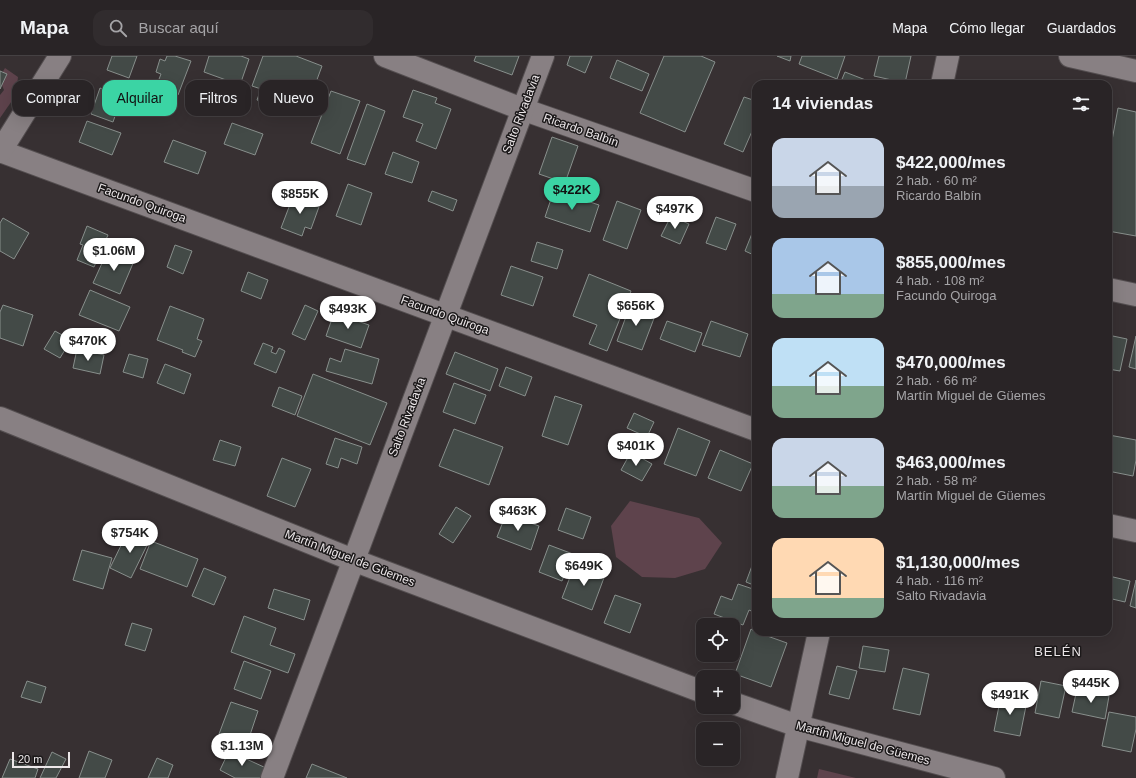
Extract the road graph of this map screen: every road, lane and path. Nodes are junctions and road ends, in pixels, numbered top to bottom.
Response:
1 (60, 56) edge
2 (385, 56) edge
3 (543, 56) edge
4 (948, 56) edge
5 (1070, 56) edge
6 (1136, 71) edge
7 (943, 80) edge
8 (522, 109) junction
9 (0, 151) edge
10 (752, 190) edge
11 (1112, 290) edge
12 (1136, 295) edge
13 (445, 315) junction
14 (0, 418) edge
15 (752, 429) edge
16 (1112, 526) edge
17 (1136, 531) edge
18 (353, 560) junction
19 (818, 636) edge
20 (696, 689) edge
21 (740, 705) edge
22 (798, 726) junction
23 (272, 778) edge
24 (787, 778) edge
25 (994, 778) edge

1 - 9 street
2 - 8 street, Ricardo Balbín
3 - 8 street, Salto Rivadavia
4 - 7 street
5 - 6 street
8 - 10 street, Ricardo Balbín
8 - 13 street, Salto Rivadavia
9 - 13 street, Facundo Quiroga
11 - 12 street
13 - 15 street, Facundo Quiroga
13 - 18 street, Salto Rivadavia
14 - 18 street, Martín Miguel de Güemes
16 - 17 street
18 - 20 street, Martín Miguel de Güemes
18 - 23 street, Salto Rivadavia
19 - 22 street
21 - 22 street, Martín Miguel de Güemes
22 - 24 street
22 - 25 street, Martín Miguel de Güemes

